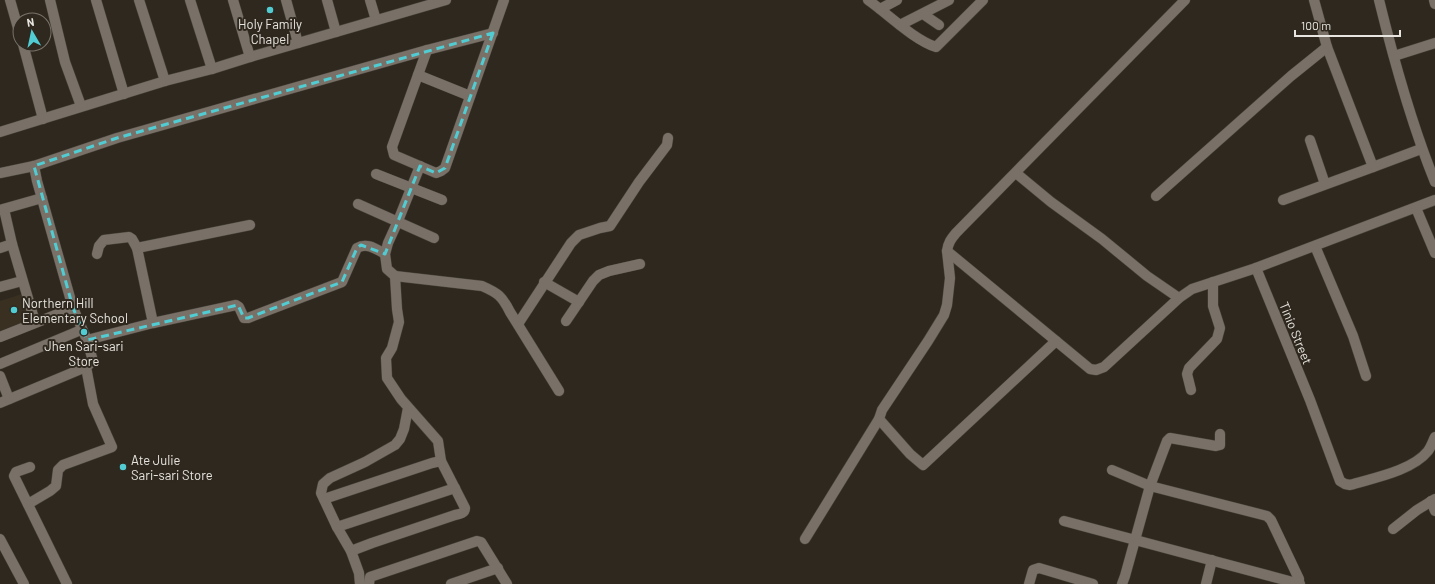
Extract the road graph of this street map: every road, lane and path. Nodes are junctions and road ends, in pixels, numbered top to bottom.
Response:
1 (10, 0) edge
2 (50, 0) edge
3 (96, 0) edge
4 (139, 0) edge
5 (190, 0) edge
6 (233, 0) edge
7 (286, 0) edge
8 (327, 0) edge
9 (370, 0) edge
10 (446, 0) edge
11 (504, 0) edge
12 (868, 0) edge
13 (897, 0) edge
14 (983, 0) edge
15 (1185, 0) edge
16 (1314, 0) edge
17 (1379, 0) edge
18 (1434, 0) edge
19 (946, 1) edge
20 (1435, 4) edge
21 (412, 5) edge
22 (880, 9) junction
23 (13, 12) edge
24 (923, 14) junction
25 (376, 20) junction
26 (900, 25) junction
27 (939, 25) dead end
28 (336, 32) junction
29 (493, 33) junction
30 (298, 43) junction
31 (1435, 43) edge
32 (1327, 47) junction
33 (427, 50) junction
34 (24, 52) edge
35 (1394, 56) junction
36 (250, 57) junction
37 (212, 69) junction
38 (418, 75) junction
39 (165, 81) junction
40 (124, 94) junction
41 (470, 96) junction
42 (81, 106) junction
43 (43, 119) junction
44 (0, 132) edge
45 (668, 138) dead end
46 (1310, 140) dead end
47 (1422, 149) junction
48 (34, 166) junction
49 (420, 166) junction
50 (1373, 167) junction
51 (0, 173) edge
52 (1016, 173) junction
53 (376, 174) dead end
54 (1435, 182) edge
55 (1324, 184) junction
56 (411, 187) junction
57 (1156, 196) dead end
58 (42, 198) junction
59 (442, 200) dead end
60 (1283, 200) dead end
61 (1435, 200) edge
62 (358, 204) dead end
63 (1416, 208) junction
64 (2, 210) edge
65 (398, 221) junction
66 (250, 225) dead end
67 (434, 238) dead end
68 (12, 244) junction
69 (1315, 246) junction
70 (0, 248) edge
71 (137, 248) junction
72 (947, 251) junction
73 (1435, 253) edge
74 (97, 254) dead end
75 (386, 254) junction
76 (640, 264) dead end
77 (1256, 268) junction
78 (396, 276) junction
79 (22, 281) junction
80 (544, 282) junction
81 (1213, 282) junction
82 (0, 288) edge
83 (1179, 298) junction
84 (579, 302) junction
85 (73, 308) junction
86 (566, 321) dead end
87 (35, 322) junction
88 (153, 323) junction
89 (518, 324) junction
90 (81, 330) junction
91 (0, 337) edge
92 (87, 340) junction
93 (1056, 341) junction
94 (0, 364) edge
95 (86, 367) junction
96 (0, 376) edge
97 (1366, 376) dead end
98 (1190, 390) dead end
99 (559, 391) dead end
100 (5, 401) edge
101 (408, 408) junction
102 (879, 419) junction
103 (1220, 434) dead end
104 (1435, 437) edge
105 (441, 461) junction
106 (30, 467) dead end
107 (1112, 470) dead end
108 (1150, 486) junction
109 (455, 488) junction
110 (324, 499) junction
111 (1433, 500) edge
112 (28, 504) junction
113 (1435, 511) edge
114 (1064, 521) dead end
115 (337, 527) junction
116 (1393, 529) dead end
117 (0, 539) edge
118 (805, 539) dead end
119 (1135, 540) junction
120 (351, 551) junction
121 (1212, 560) junction
122 (498, 568) junction
123 (24, 584) edge
124 (67, 584) edge
125 (360, 584) edge
126 (369, 584) edge
127 (451, 584) edge
128 (507, 584) edge
129 (1029, 584) edge
130 (1093, 584) edge
131 (1122, 584) edge
132 (1206, 584) edge
133 (1300, 584) edge

1 - 23 street
2 - 42 street
3 - 40 street
4 - 39 street
5 - 37 street
6 - 36 street
7 - 30 street
8 - 28 street
9 - 25 street
10 - 21 street
11 - 29 street
12 - 22 street
13 - 22 street
14 - 26 street
15 - 52 street
16 - 32 street
17 - 35 street
18 - 20 street
19 - 24 street
21 - 25 street
22 - 26 street
24 - 26 street
24 - 27 street
25 - 28 street
28 - 30 street
29 - 33 street
29 - 41 street
30 - 36 street
31 - 35 street
32 - 50 street
32 - 57 street
33 - 38 street
33 - 48 street
34 - 43 street
35 - 47 street
36 - 37 street
37 - 39 street
38 - 41 street
38 - 49 street
39 - 40 street
40 - 42 street
41 - 49 street
42 - 43 street
43 - 44 street
45 - 80 street
46 - 55 street
47 - 50 street
47 - 54 street
48 - 51 street
48 - 58 street
49 - 56 street
50 - 55 street
52 - 72 street
52 - 83 street
53 - 56 street
55 - 60 street
56 - 59 street
56 - 65 street
58 - 64 street
58 - 85 street
61 - 63 street
62 - 65 street
63 - 69 street
63 - 73 street
64 - 68 street
65 - 67 street
65 - 75 street
66 - 71 street
68 - 70 street
68 - 79 street
69 - 77 street
69 - 97 street
71 - 74 street
71 - 88 street
72 - 93 street
72 - 102 street
75 - 78 street
75 - 88 street
76 - 84 street
77 - 81 street
77 - 104 street, Tinio Street
78 - 89 street
78 - 101 street
79 - 82 street
79 - 87 street
80 - 84 street
80 - 89 street
81 - 83 street
81 - 98 street
83 - 93 street
84 - 86 street
85 - 87 street
85 - 90 street
87 - 91 street
88 - 92 street
89 - 99 street
90 - 92 street
90 - 94 street
92 - 95 street
93 - 102 street
95 - 100 street
95 - 112 street
96 - 100 street
101 - 105 street
101 - 110 street
102 - 118 street
103 - 108 street
105 - 109 street
105 - 110 street
106 - 112 street
107 - 108 street
108 - 119 street
108 - 133 street
109 - 115 street
109 - 120 street
110 - 115 street
111 - 113 street
111 - 116 street
112 - 124 street
114 - 119 street
115 - 120 street
117 - 123 street
119 - 121 street
119 - 131 street
120 - 125 street
121 - 132 street
121 - 133 street
122 - 126 street
122 - 127 street
122 - 128 street
129 - 130 street

